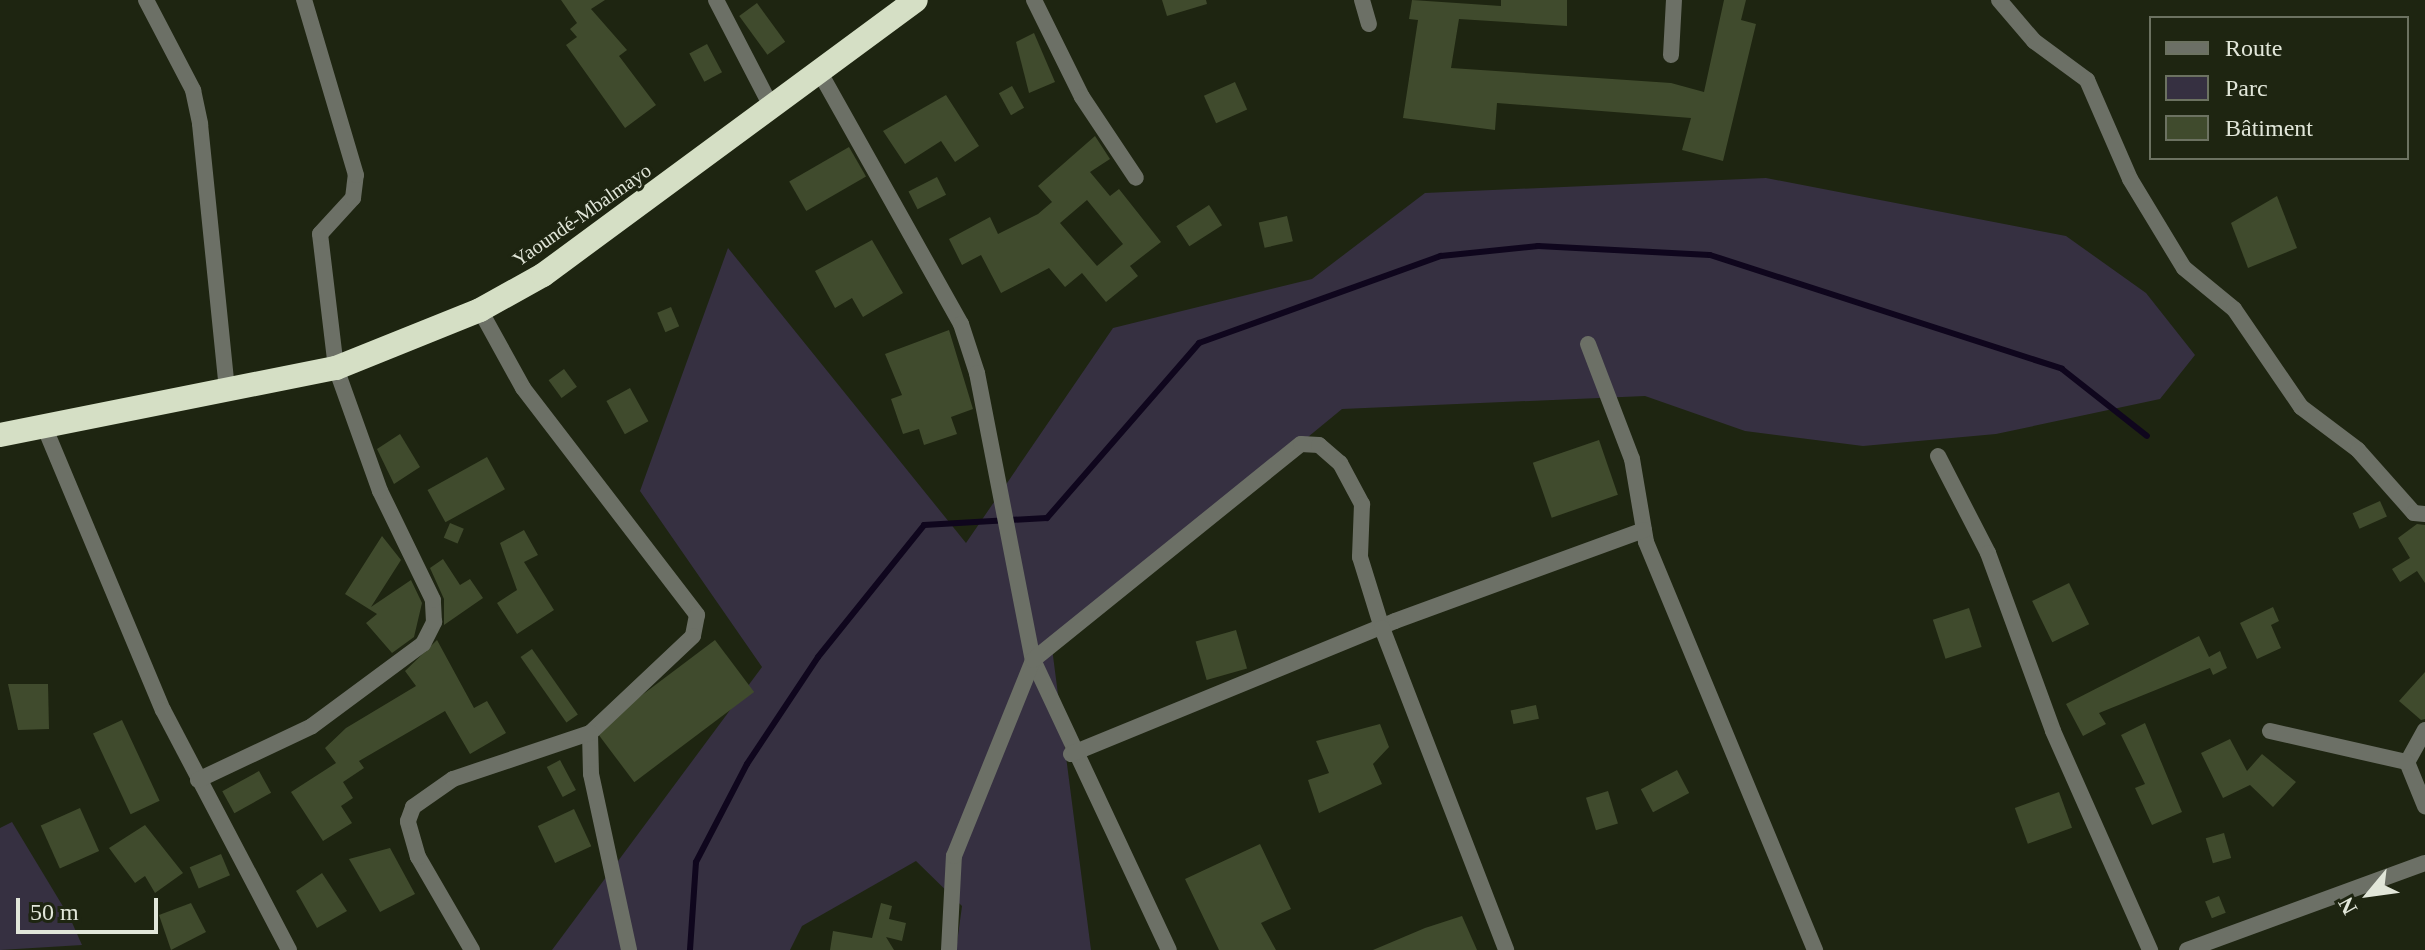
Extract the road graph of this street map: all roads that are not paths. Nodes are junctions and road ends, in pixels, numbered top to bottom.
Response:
1 (146, 0) edge
2 (304, 0) edge
3 (716, 0) edge
4 (916, 0) edge
5 (1034, 0) edge
6 (1362, 0) edge
7 (1674, 0) edge
8 (1999, 0) edge
9 (1369, 24) dead end
10 (1671, 55) dead end
11 (819, 71) junction
12 (772, 108) junction
13 (1136, 178) dead end
14 (480, 310) junction
15 (1588, 344) dead end
16 (336, 368) junction
17 (227, 392) junction
18 (44, 426) junction
19 (0, 435) edge
20 (1938, 456) dead end
21 (2425, 514) edge
22 (1644, 530) junction
23 (1382, 628) junction
24 (1033, 660) junction
25 (2425, 730) edge
26 (2270, 731) dead end
27 (590, 733) junction
28 (1071, 754) junction
29 (2407, 762) junction
30 (198, 780) junction
31 (2425, 806) edge
32 (2425, 863) edge
33 (289, 950) edge
34 (472, 950) edge
35 (629, 950) edge
36 (949, 950) edge
37 (1169, 950) edge
38 (1506, 950) edge
39 (1815, 950) edge
40 (2150, 950) edge
41 (2187, 950) edge

1 - 17 street
2 - 16 street
3 - 12 street
4 - 11 highway, Yaoundé-Mbalmayo
5 - 13 street
6 - 9 street
7 - 10 street
8 - 21 street
11 - 12 highway, Yaoundé-Mbalmayo
11 - 24 street
12 - 14 highway, Yaoundé-Mbalmayo
14 - 16 highway, Yaoundé-Mbalmayo
14 - 27 street
15 - 22 street
16 - 17 highway, Yaoundé-Mbalmayo
16 - 30 street
17 - 18 highway, Yaoundé-Mbalmayo
18 - 19 highway, Yaoundé-Mbalmayo
18 - 30 street
20 - 40 street
22 - 23 street
22 - 39 street
23 - 24 street
23 - 28 street
23 - 38 street
24 - 28 street
24 - 36 street
25 - 29 street
26 - 29 street
27 - 34 street
27 - 35 street
28 - 37 street
29 - 31 street
30 - 33 street
32 - 41 street

